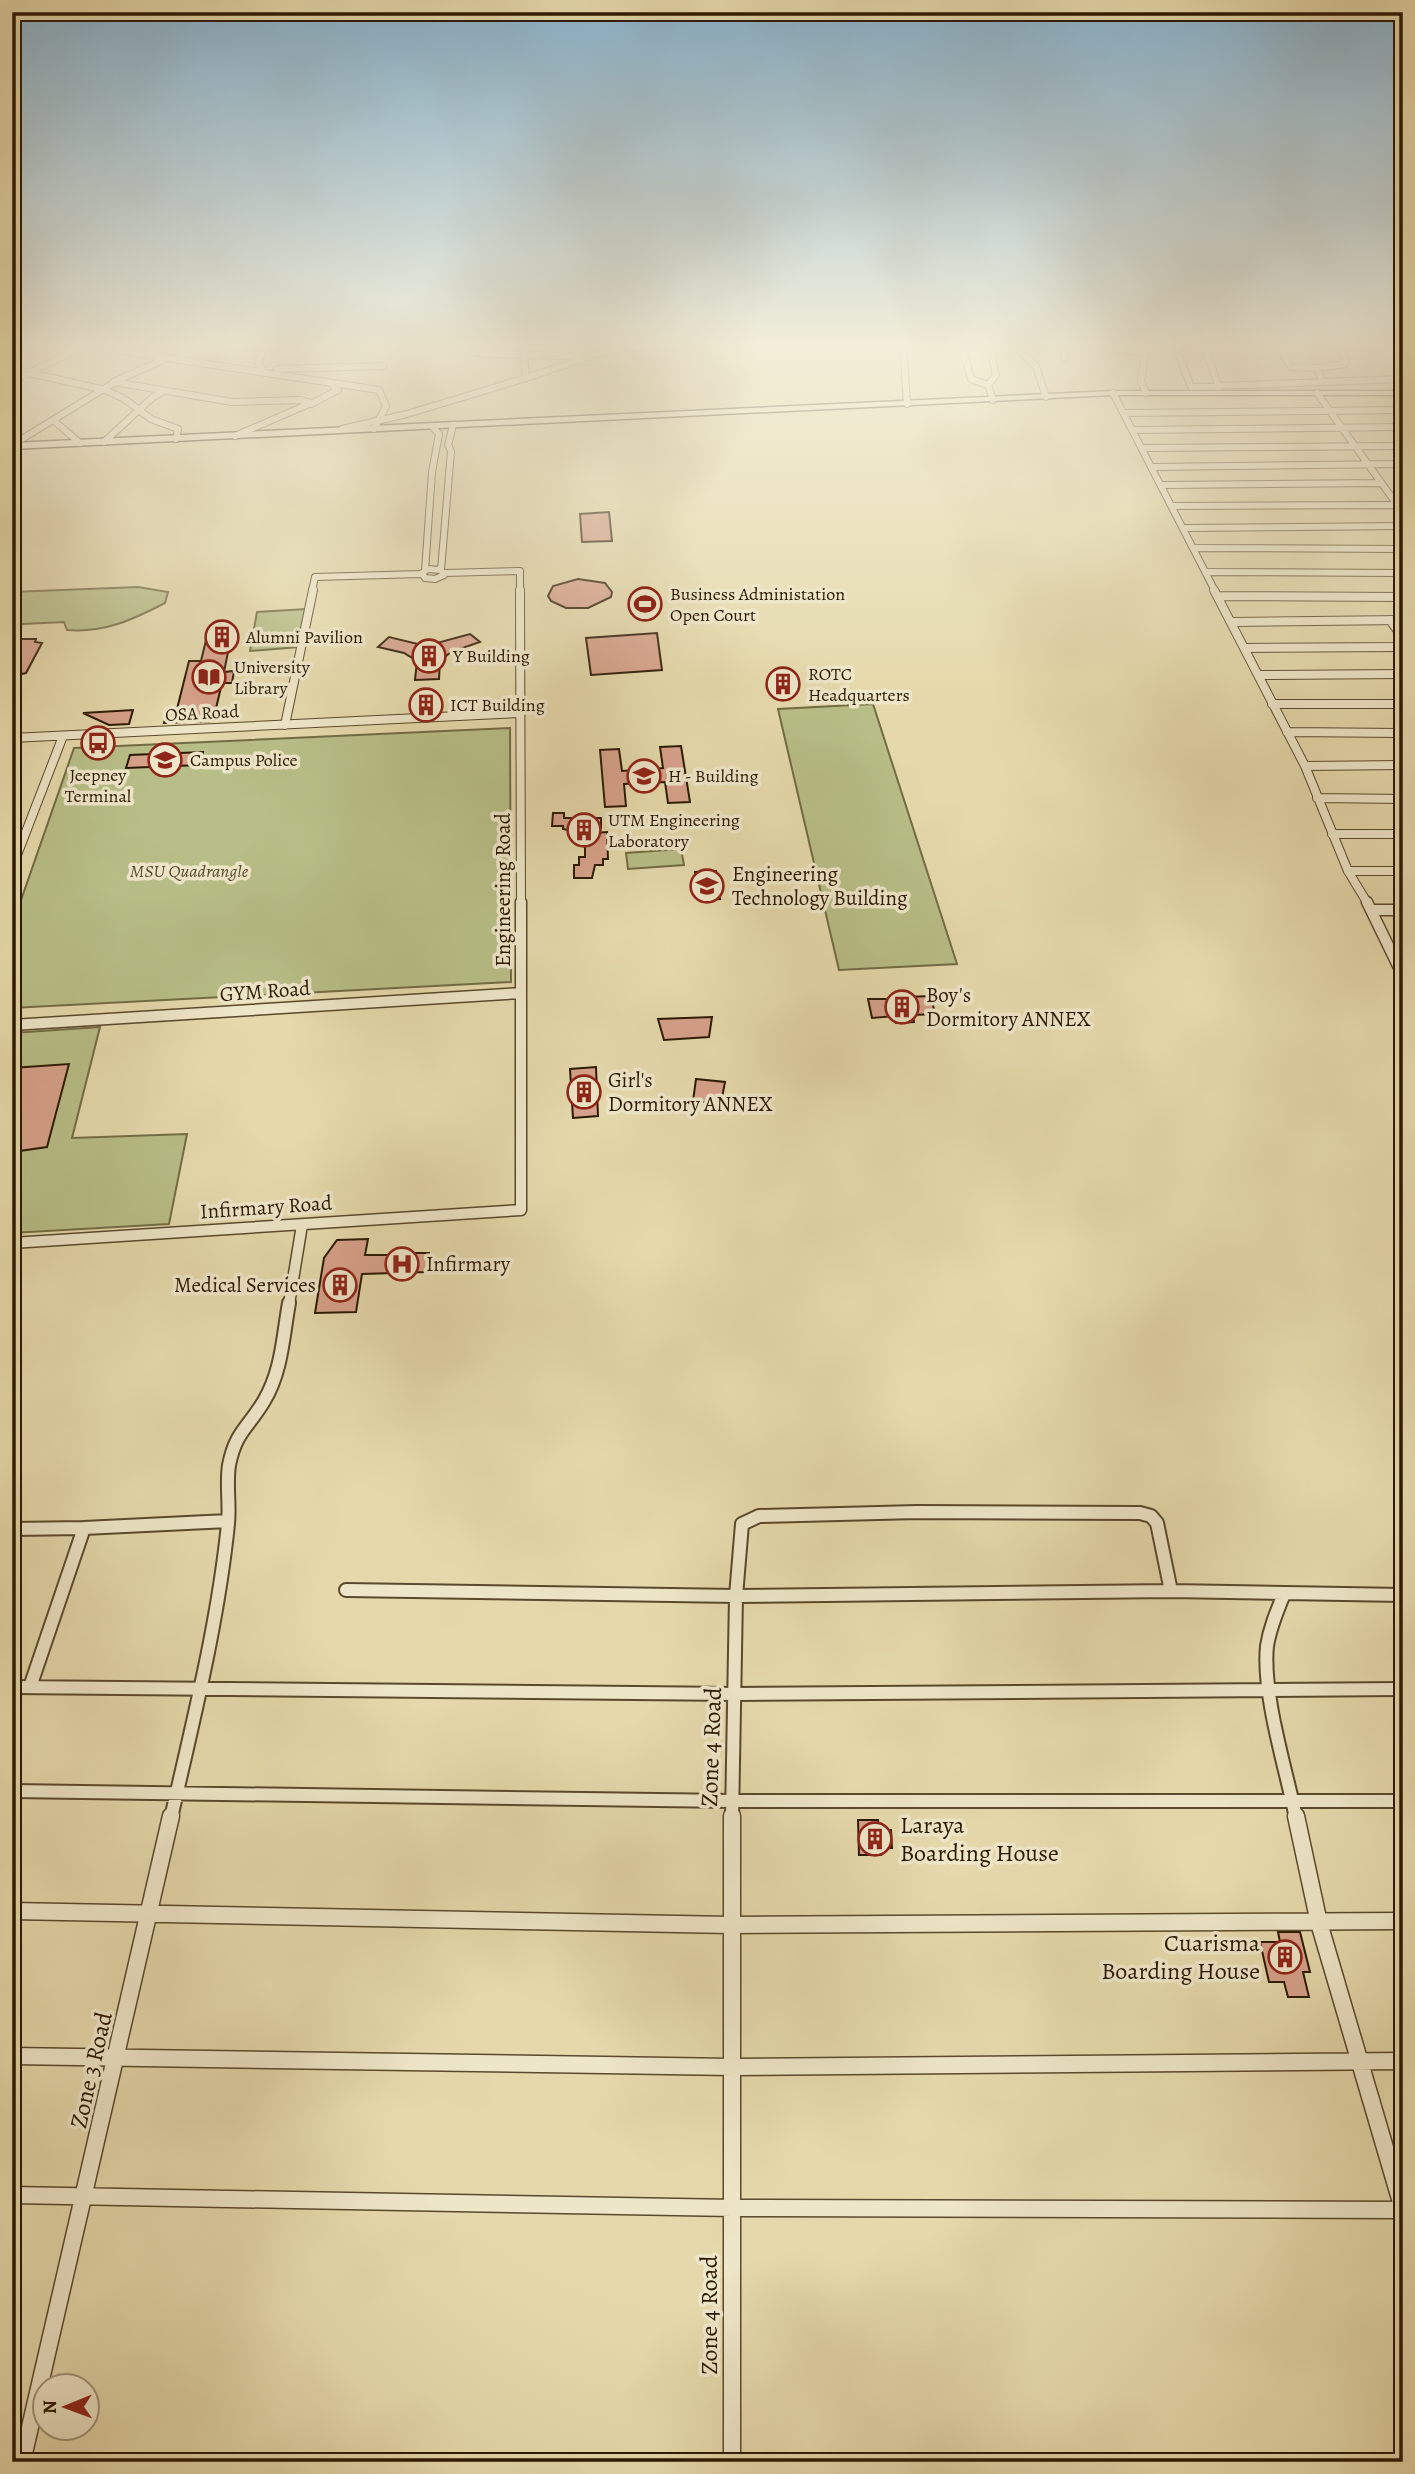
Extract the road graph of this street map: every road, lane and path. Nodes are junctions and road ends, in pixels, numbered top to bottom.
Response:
1 (433, 461) edge
2 (450, 461) edge
3 (1149, 461) edge
4 (1366, 461) edge
5 (1368, 464) junction
6 (1403, 464) edge
7 (1285, 466) junction
8 (1152, 467) junction
9 (449, 471) junction
10 (432, 472) junction
11 (1292, 475) dead end
12 (1381, 483) junction
13 (1162, 485) junction
14 (429, 503) junction
15 (446, 503) junction
16 (1400, 505) edge
17 (1172, 506) junction
18 (1403, 513) edge
19 (1403, 526) edge
20 (1184, 528) junction
21 (444, 533) junction
22 (427, 534) junction
23 (1195, 548) junction
24 (1403, 550) edge
25 (442, 571) junction
26 (1207, 572) junction
27 (423, 573) junction
28 (1403, 573) edge
29 (1219, 596) junction
30 (1403, 597) edge
31 (1403, 620) edge
32 (1390, 621) junction
33 (1233, 622) junction
34 (1403, 638) edge
35 (1403, 647) edge
36 (1246, 648) junction
37 (1403, 674) edge
38 (1258, 675) junction
39 (1272, 704) junction
40 (1403, 704) edge
41 (520, 713) junction
42 (285, 724) junction
43 (1287, 732) junction
44 (1403, 733) edge
45 (63, 736) junction
46 (12, 738) edge
47 (1403, 765) edge
48 (1305, 766) junction
49 (1317, 798) junction
50 (1403, 799) edge
51 (1332, 834) junction
52 (1403, 834) edge
53 (12, 868) edge
54 (1348, 871) junction
55 (1403, 871) edge
56 (1372, 910) junction
57 (1403, 910) edge
58 (1400, 954) edge
59 (1403, 976) edge
60 (521, 993) junction
61 (12, 1025) edge
62 (521, 1210) joint
63 (302, 1224) junction
64 (12, 1243) edge
65 (228, 1521) junction
66 (84, 1528) junction
67 (12, 1529) edge
68 (346, 1590) dead end
69 (1171, 1591) junction
70 (1284, 1594) junction
71 (1403, 1595) edge
72 (736, 1596) junction
73 (12, 1687) edge
74 (30, 1687) junction
75 (201, 1688) junction
76 (1403, 1689) edge
77 (1269, 1690) junction
78 (736, 1694) junction
79 (12, 1791) edge
80 (178, 1794) junction
81 (732, 1801) junction
82 (1403, 1801) edge
83 (1291, 1802) junction
84 (12, 1911) edge
85 (150, 1913) junction
86 (1403, 1921) edge
87 (1319, 1923) junction
88 (730, 1925) junction
89 (12, 2056) edge
90 (117, 2058) junction
91 (1360, 2061) junction
92 (1403, 2061) edge
93 (732, 2067) junction
94 (12, 2195) edge
95 (85, 2196) junction
96 (733, 2208) junction
97 (1403, 2210) edge
98 (22, 2462) edge
99 (732, 2462) edge

1 - 10 street
2 - 9 street
3 - 8 street
4 - 5 street
5 - 6 street
5 - 7 street
5 - 12 street
7 - 8 street
7 - 11 street
8 - 13 street
9 - 10 street
9 - 15 street
10 - 14 street
12 - 13 street
12 - 16 street
13 - 17 street
14 - 15 street
14 - 22 street
15 - 21 street
16 - 17 street
16 - 18 street
17 - 20 street
19 - 20 street
20 - 23 street
21 - 22 street
21 - 25 street
22 - 27 street
23 - 24 street
23 - 26 street
25 - 27 street
25 - 41 street, Engineering Road
26 - 28 street
26 - 29 street
27 - 42 street
29 - 30 street
29 - 33 street
31 - 32 street
32 - 33 street
32 - 34 street
33 - 36 street
35 - 36 street
36 - 38 street
37 - 38 street
38 - 39 street
39 - 40 street
39 - 43 street
41 - 42 street, OSA Road
41 - 60 street, Engineering Road
42 - 45 street, OSA Road
43 - 44 street
43 - 48 street
45 - 46 street, OSA Road
45 - 53 street
47 - 48 street
48 - 49 street
49 - 50 street
49 - 51 street
51 - 52 street
51 - 54 street
54 - 55 street
54 - 56 street
56 - 57 street
56 - 58 street
58 - 59 street
60 - 61 street, GYM Road
60 - 62 street, Engineering Road
62 - 63 street, Infirmary Road
63 - 64 street, Infirmary Road
63 - 65 street, Zone 3 Road
65 - 66 street
65 - 75 street, Zone 3 Road
66 - 67 street
66 - 74 street
68 - 72 street
69 - 70 street
69 - 72 street
69 - 72 street, Zone 4 Road
70 - 71 street
70 - 77 street
72 - 78 street, Zone 4 Road
73 - 74 street
74 - 75 street
75 - 78 street
75 - 80 street, Zone 3 Road
76 - 77 street
77 - 78 street
77 - 83 street
78 - 81 street, Zone 4 Road
79 - 80 street
80 - 81 street
80 - 85 street, Zone 3 Road
81 - 83 street
81 - 88 street, Zone 4 Road
82 - 83 street
83 - 87 street
84 - 85 street
85 - 88 street
85 - 90 street, Zone 3 Road
86 - 87 street
87 - 88 street
87 - 91 street
88 - 93 street, Zone 4 Road
89 - 90 street
90 - 93 street
90 - 95 street, Zone 3 Road
91 - 92 street
91 - 93 street
91 - 97 street
93 - 96 street, Zone 4 Road
94 - 95 street
95 - 96 street
95 - 98 street, Zone 3 Road
96 - 97 street
96 - 99 street, Zone 4 Road

